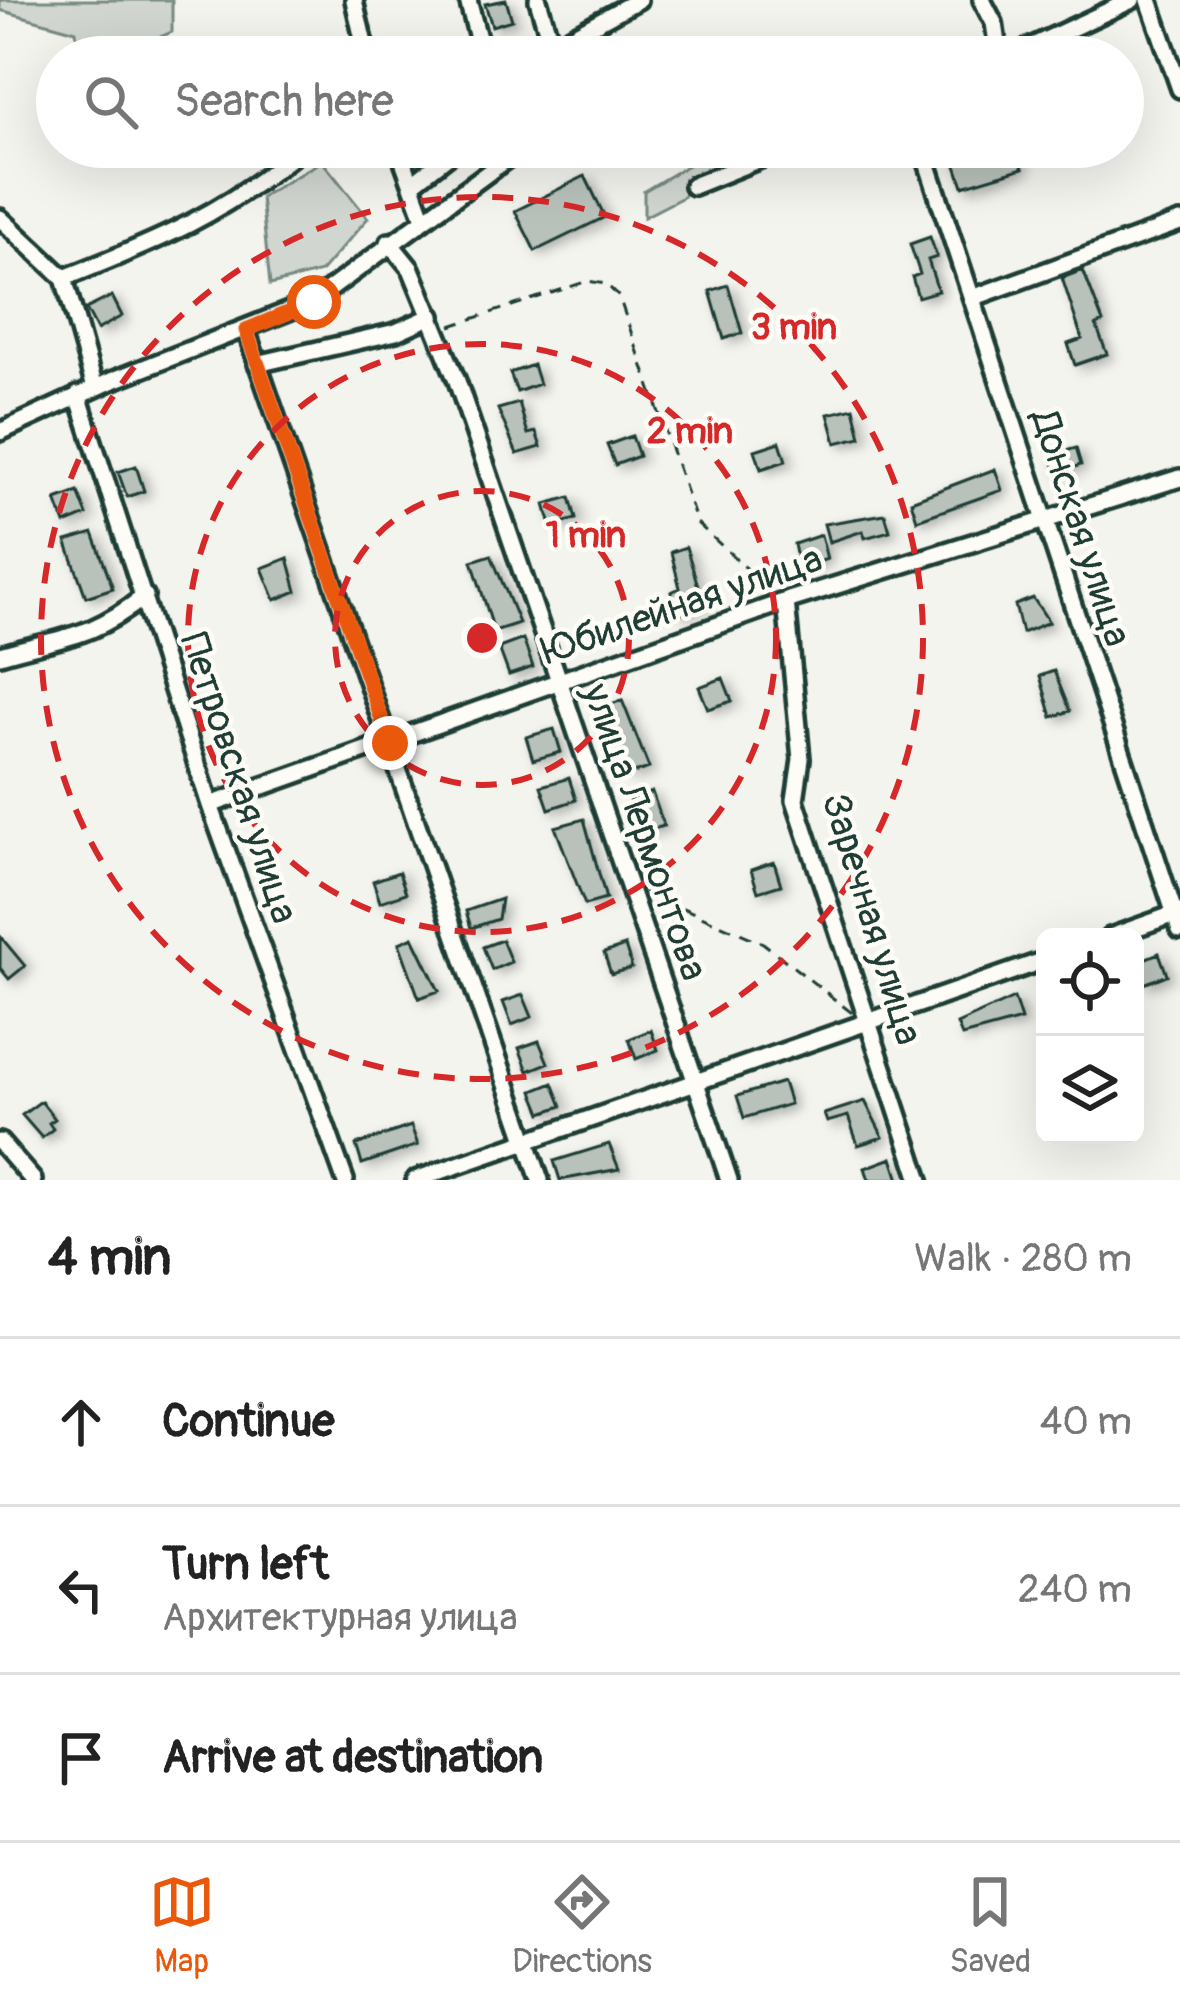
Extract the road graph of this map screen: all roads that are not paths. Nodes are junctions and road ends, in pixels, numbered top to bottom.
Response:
1 (354, 0) edge
2 (468, 0) edge
3 (538, 0) edge
4 (638, 0) edge
5 (982, 0) edge
6 (1132, 0) edge
7 (1149, 0) edge
8 (362, 36) edge
9 (477, 36) edge
10 (549, 36) edge
11 (572, 36) edge
12 (996, 36) edge
13 (1054, 36) edge
14 (1180, 89) edge
15 (279, 168) edge
16 (407, 168) edge
17 (432, 168) edge
18 (493, 168) edge
19 (738, 168) edge
20 (929, 168) edge
21 (413, 183) junction
22 (693, 186) dead end
23 (423, 216) junction
24 (0, 218) edge
25 (1180, 222) edge
26 (389, 242) junction
27 (64, 278) junction
28 (972, 298) junction
29 (435, 323) junction
30 (246, 330) junction
31 (257, 364) junction
32 (95, 388) junction
33 (77, 395) junction
34 (0, 432) edge
35 (1180, 478) edge
36 (1043, 519) junction
37 (145, 596) junction
38 (786, 601) junction
39 (0, 655) edge
40 (558, 683) junction
41 (390, 743) junction
42 (210, 805) junction
43 (1178, 918) edge
44 (1142, 928) edge
45 (1036, 963) edge
46 (867, 1025) junction
47 (698, 1084) junction
48 (529, 1140) junction
49 (0, 1142) edge
50 (33, 1180) edge
51 (344, 1180) edge
52 (415, 1180) edge
53 (540, 1180) edge
54 (729, 1180) edge
55 (920, 1180) edge

1 - 8 street
2 - 9 street
3 - 10 street
4 - 11 street
5 - 12 street
6 - 13 street
7 - 14 street
15 - 27 street
16 - 21 street
17 - 21 street
18 - 23 street
19 - 22 street
20 - 28 street, Донская улица
21 - 23 street
23 - 26 street
24 - 27 street
25 - 28 street
26 - 29 street, улица Лермонтова
26 - 30 street
27 - 32 street
28 - 36 street, Донская улица
29 - 31 street
29 - 40 street, улица Лермонтова
30 - 31 street
30 - 32 street
31 - 41 street
32 - 33 street
33 - 34 street
33 - 37 street, Петровская улица
35 - 36 street, Юбилейная улица
36 - 38 street, Юбилейная улица
36 - 43 street, Донская улица
37 - 39 street
37 - 42 street, Петровская улица
38 - 40 street, Юбилейная улица
38 - 46 street, Заречная улица
40 - 41 street, Юбилейная улица
40 - 47 street, улица Лермонтова
41 - 42 street, Юбилейная улица
41 - 48 street
42 - 51 street, Петровская улица
43 - 44 street
45 - 46 street
46 - 47 street
46 - 55 street, Заречная улица
47 - 48 street
47 - 54 street, улица Лермонтова
48 - 52 street
48 - 53 street
49 - 50 street

